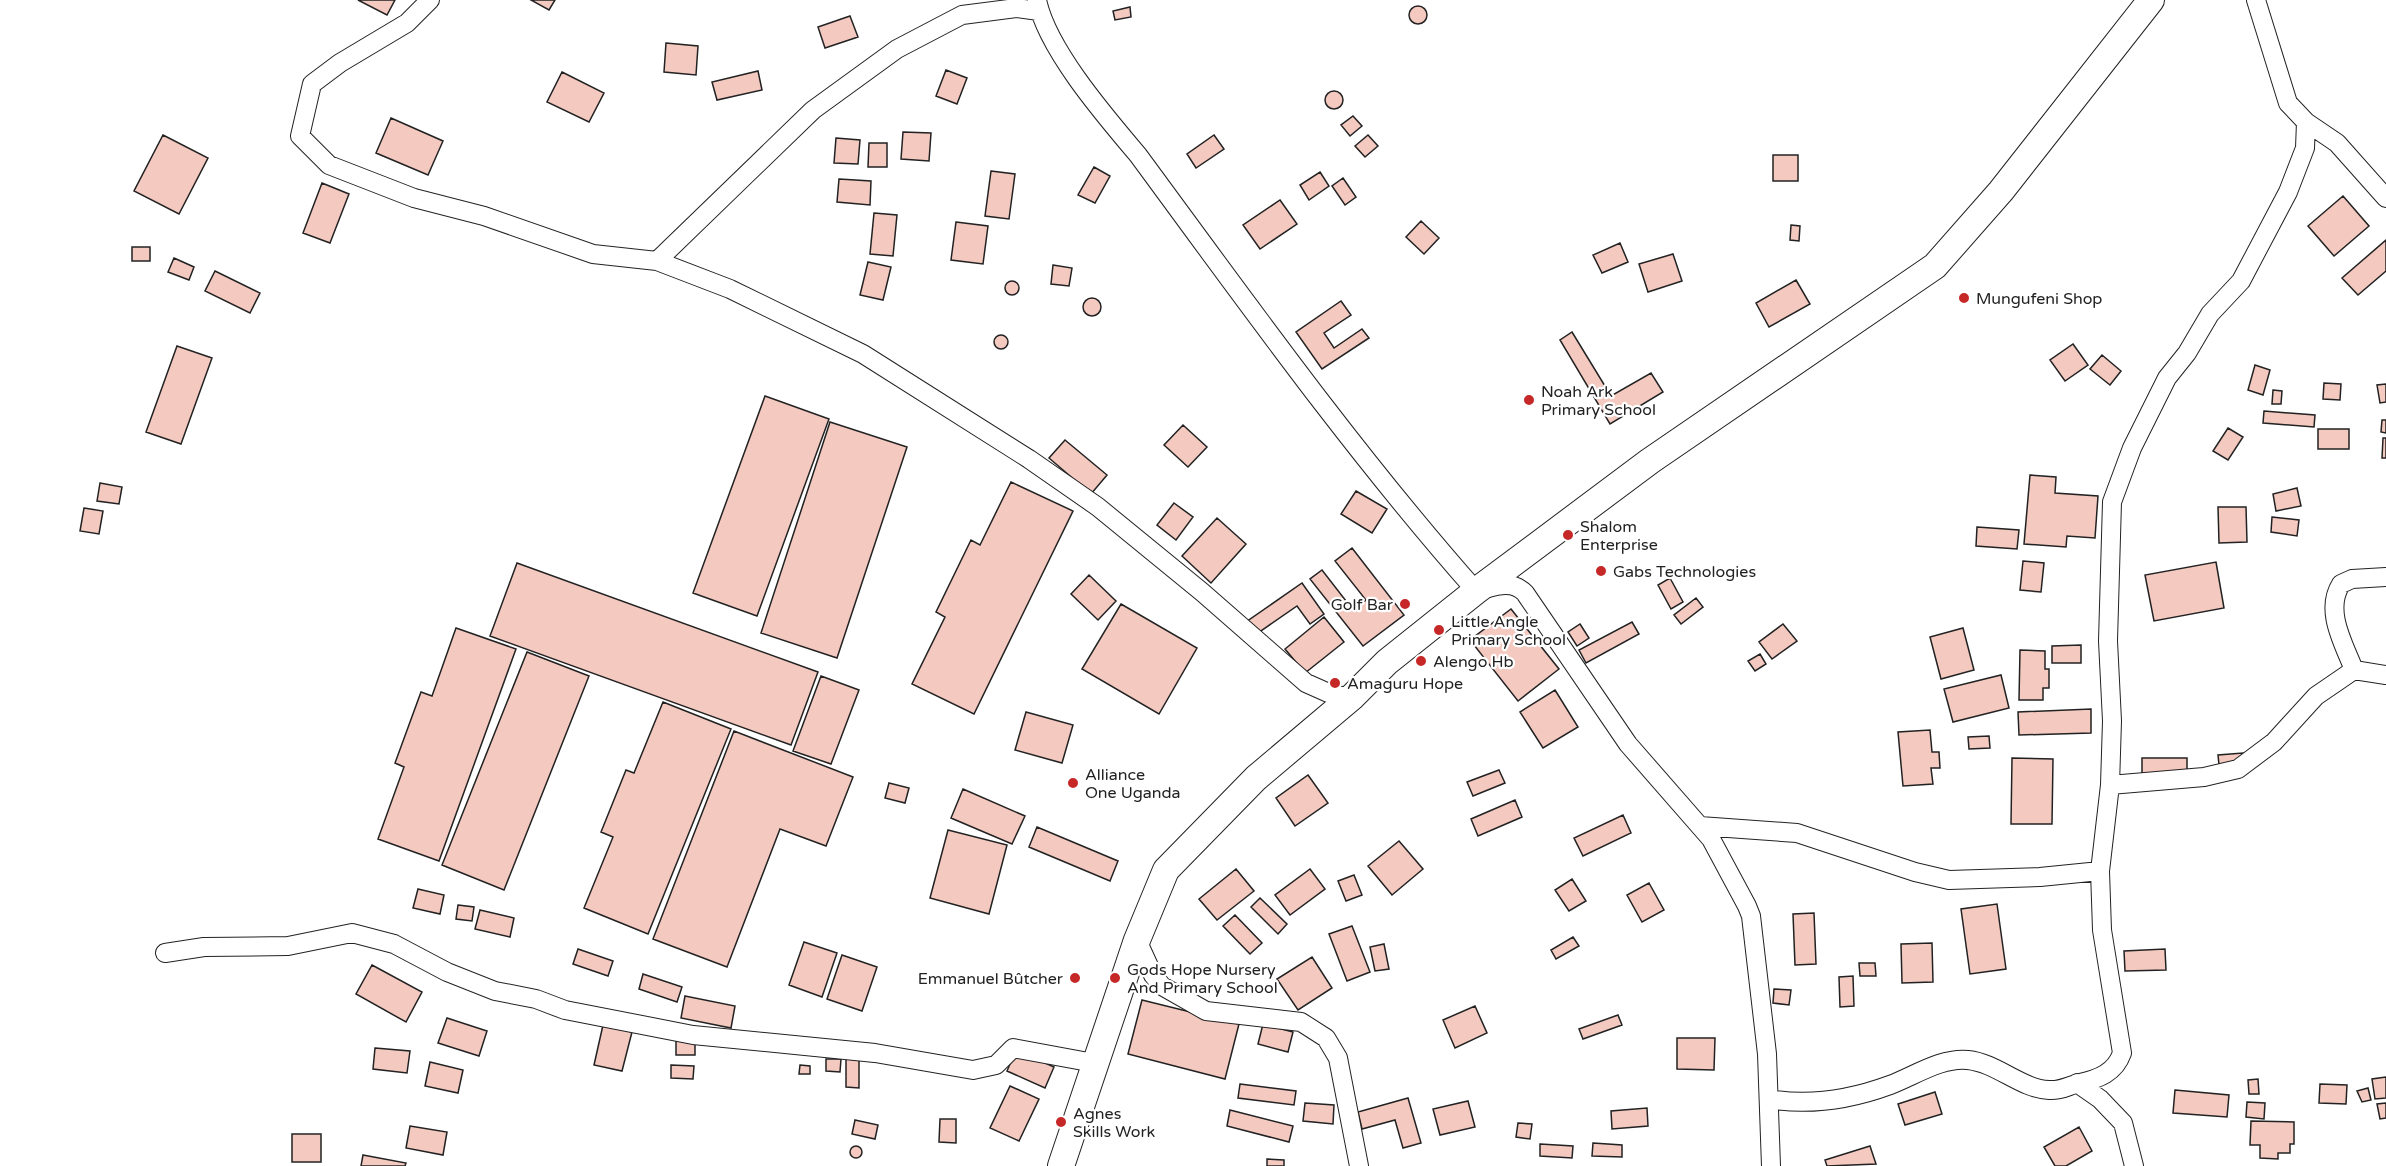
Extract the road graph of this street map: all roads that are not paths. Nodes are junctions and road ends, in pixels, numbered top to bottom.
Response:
1 (430, 0) edge
2 (2151, 0) edge
3 (2256, 0) edge
4 (1038, 5) edge
5 (2306, 122) junction
6 (2386, 198) edge
7 (657, 261) junction
8 (2386, 577) edge
9 (1476, 591) junction
10 (2354, 670) junction
11 (2386, 675) edge
12 (1352, 697) junction
13 (2110, 785) junction
14 (1700, 826) junction
15 (2100, 871) junction
16 (1137, 940) junction
17 (165, 953) dead end
18 (1094, 1063) junction
19 (2077, 1083) junction
20 (1769, 1099) junction
21 (1061, 1166) edge
22 (1359, 1166) edge
23 (1771, 1166) edge
24 (2134, 1166) edge

1 - 7 street
2 - 9 street
3 - 5 street
4 - 7 street
4 - 9 street
5 - 6 street
5 - 13 street
7 - 12 street
8 - 10 street
9 - 12 street
9 - 14 street
10 - 11 street
10 - 13 street
12 - 16 street
13 - 15 street
14 - 15 street
14 - 20 street
15 - 19 street
16 - 18 street
16 - 22 street
17 - 18 street
18 - 21 street
19 - 20 street
19 - 24 street
20 - 23 street

